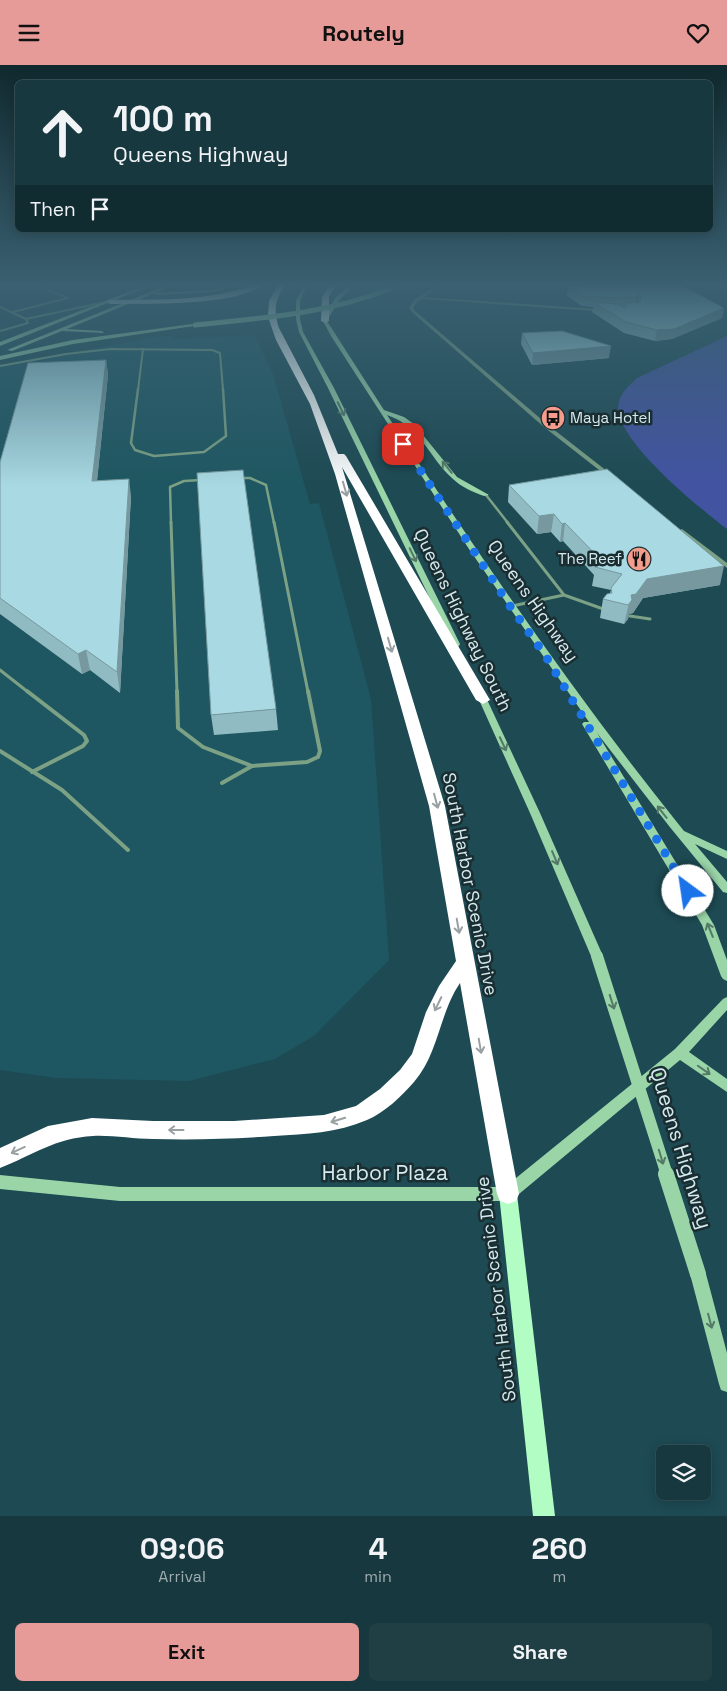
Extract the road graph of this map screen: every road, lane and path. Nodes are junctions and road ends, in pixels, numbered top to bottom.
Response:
1 (29, 352) edge
2 (87, 352) edge
3 (143, 352) edge
4 (214, 352) edge
5 (287, 352) edge
6 (312, 352) edge
7 (344, 352) edge
8 (460, 352) edge
9 (0, 358) edge
10 (0, 366) edge
11 (381, 411) junction
12 (324, 426) junction
13 (231, 479) edge
14 (614, 479) edge
15 (203, 480) edge
16 (486, 495) joint
17 (675, 526) edge
18 (727, 567) edge
19 (564, 595) junction
20 (510, 606) junction
21 (606, 610) edge
22 (630, 616) edge
23 (650, 619) dead end
24 (545, 655) junction
25 (0, 670) edge
26 (483, 700) junction
27 (0, 751) edge
28 (252, 766) junction
29 (32, 772) junction
30 (222, 783) dead end
31 (677, 831) junction
32 (128, 850) dead end
33 (727, 855) edge
34 (727, 889) edge
35 (597, 956) joint
36 (465, 963) junction
37 (727, 976) edge
38 (727, 1002) edge
39 (680, 1053) junction
40 (727, 1087) edge
41 (0, 1159) edge
42 (0, 1182) edge
43 (508, 1194) junction
44 (727, 1384) edge
45 (544, 1516) edge

1 - 9 main road
2 - 10 lane
3 - 4 lane
5 - 12 highway, South Harbor Scenic Drive
6 -> 26 main road, Queens Highway South
7 - 11 main road, Queens Highway
8 - 14 street
16 -> 11 main road
11 - 20 main road, Queens Highway
12 - 26 highway
12 -> 36 highway, South Harbor Scenic Drive
13 - 28 lane
15 - 28 lane
16 - 19 lane
17 - 18 street
19 - 20 lane
19 - 21 lane
20 - 24 main road, Queens Highway
22 - 23 lane
31 -> 24 main road, Queens Highway
37 -> 24 main road
25 - 29 lane
26 -> 35 main road, Queens Highway South
27 - 29 lane
28 - 30 lane
29 - 32 lane
31 - 33 main road
31 - 34 main road, Queens Highway
35 -> 44 main road, Queens Highway, bridge
36 -> 41 highway
36 -> 43 highway, South Harbor Scenic Drive
38 - 39 main road
39 -> 40 main road
39 - 43 main road
42 - 43 main road, Harbor Plaza
43 - 45 main road, South Harbor Scenic Drive

